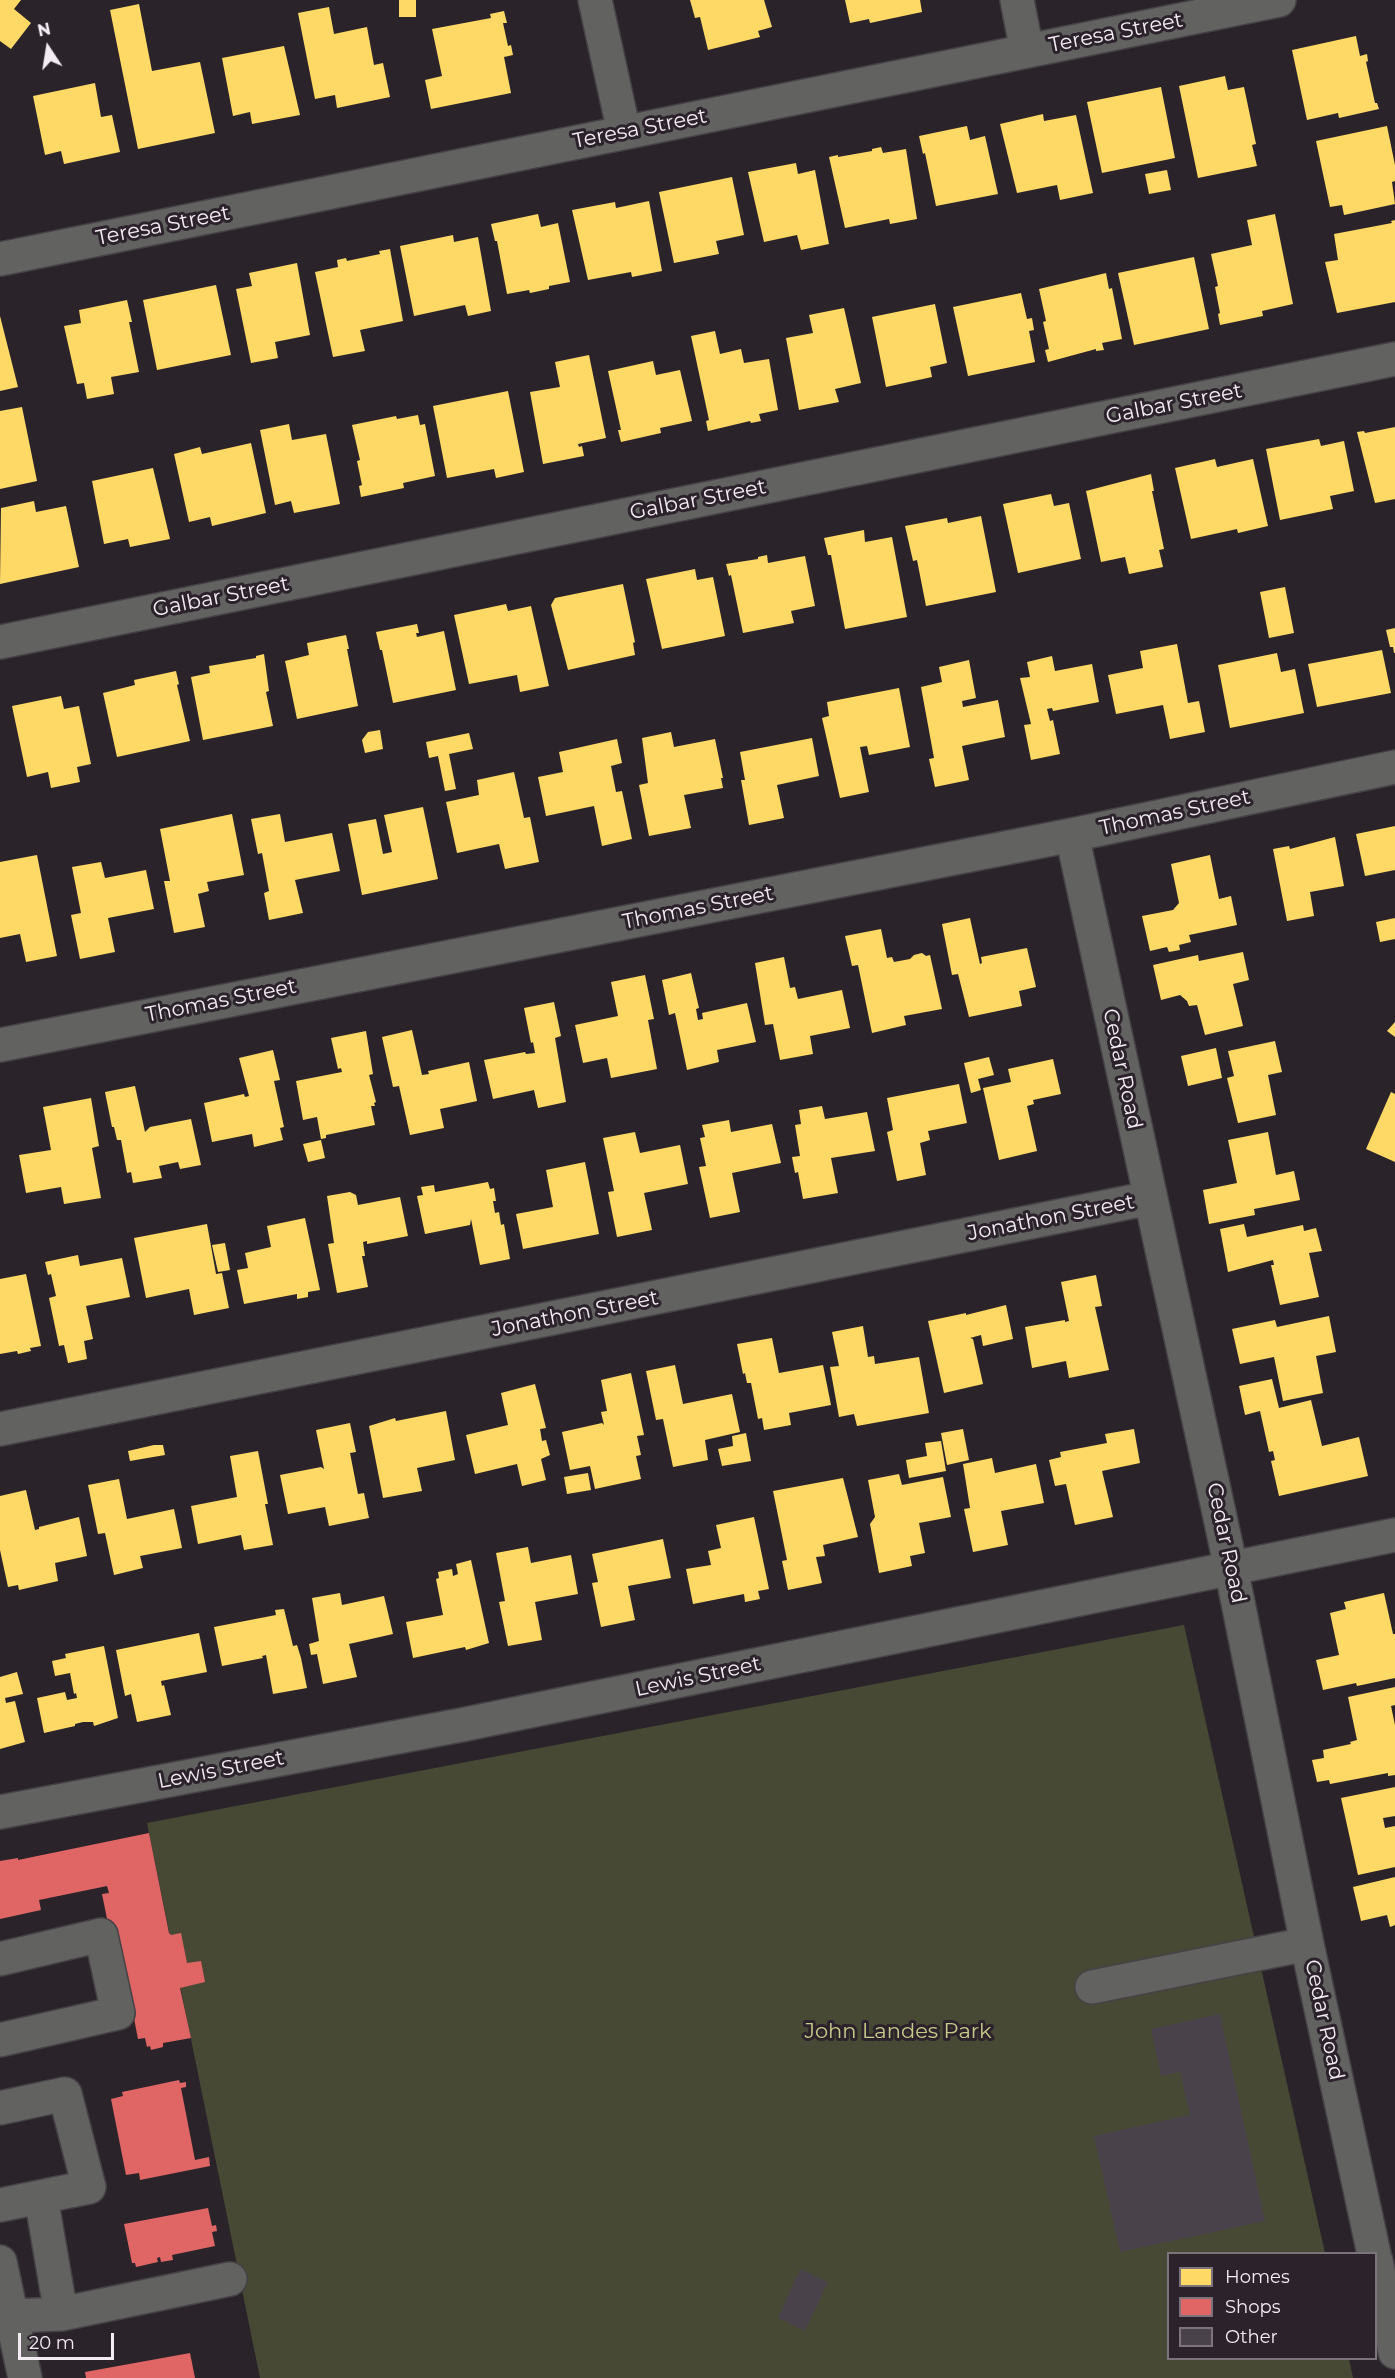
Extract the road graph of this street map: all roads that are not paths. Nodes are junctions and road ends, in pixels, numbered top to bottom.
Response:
1 (595, 0) edge
2 (1017, 0) edge
3 (1279, 0) edge
4 (1027, 51) junction
5 (624, 132) junction
6 (0, 258) edge
7 (1395, 359) edge
8 (0, 642) edge
9 (1395, 767) edge
10 (1072, 834) junction
11 (0, 1045) edge
12 (1150, 1198) junction
13 (0, 1429) edge
14 (1395, 1534) edge
15 (1231, 1568) junction
16 (0, 1812) edge
17 (1307, 1944) junction
18 (0, 1959) edge
19 (1092, 1987) dead end
20 (0, 2040) edge
21 (0, 2108) edge
22 (41, 2197) junction
23 (0, 2205) edge
24 (1374, 2252) edge
25 (0, 2262) edge
26 (1377, 2264) edge
27 (230, 2279) dead end
28 (1391, 2313) edge
29 (61, 2314) junction
30 (11, 2316) junction
31 (1395, 2352) edge
32 (25, 2378) edge

1 - 5 street
2 - 4 street
3 - 4 street, Teresa Street
4 - 5 street, Teresa Street
5 - 6 street, Teresa Street
7 - 8 street, Galbar Street
9 - 10 street, Thomas Street
10 - 11 street, Thomas Street
10 - 12 street, Cedar Road
12 - 13 street, Jonathon Street
12 - 15 street, Cedar Road
14 - 15 street, Lewis Street
15 - 16 street, Lewis Street
15 - 17 street, Cedar Road
17 - 19 street
17 - 24 street, Cedar Road
18 - 20 street
21 - 22 street
22 - 23 street
22 - 29 street
25 - 30 street
26 - 28 street
27 - 29 street
28 - 31 street
29 - 30 street
30 - 32 street

